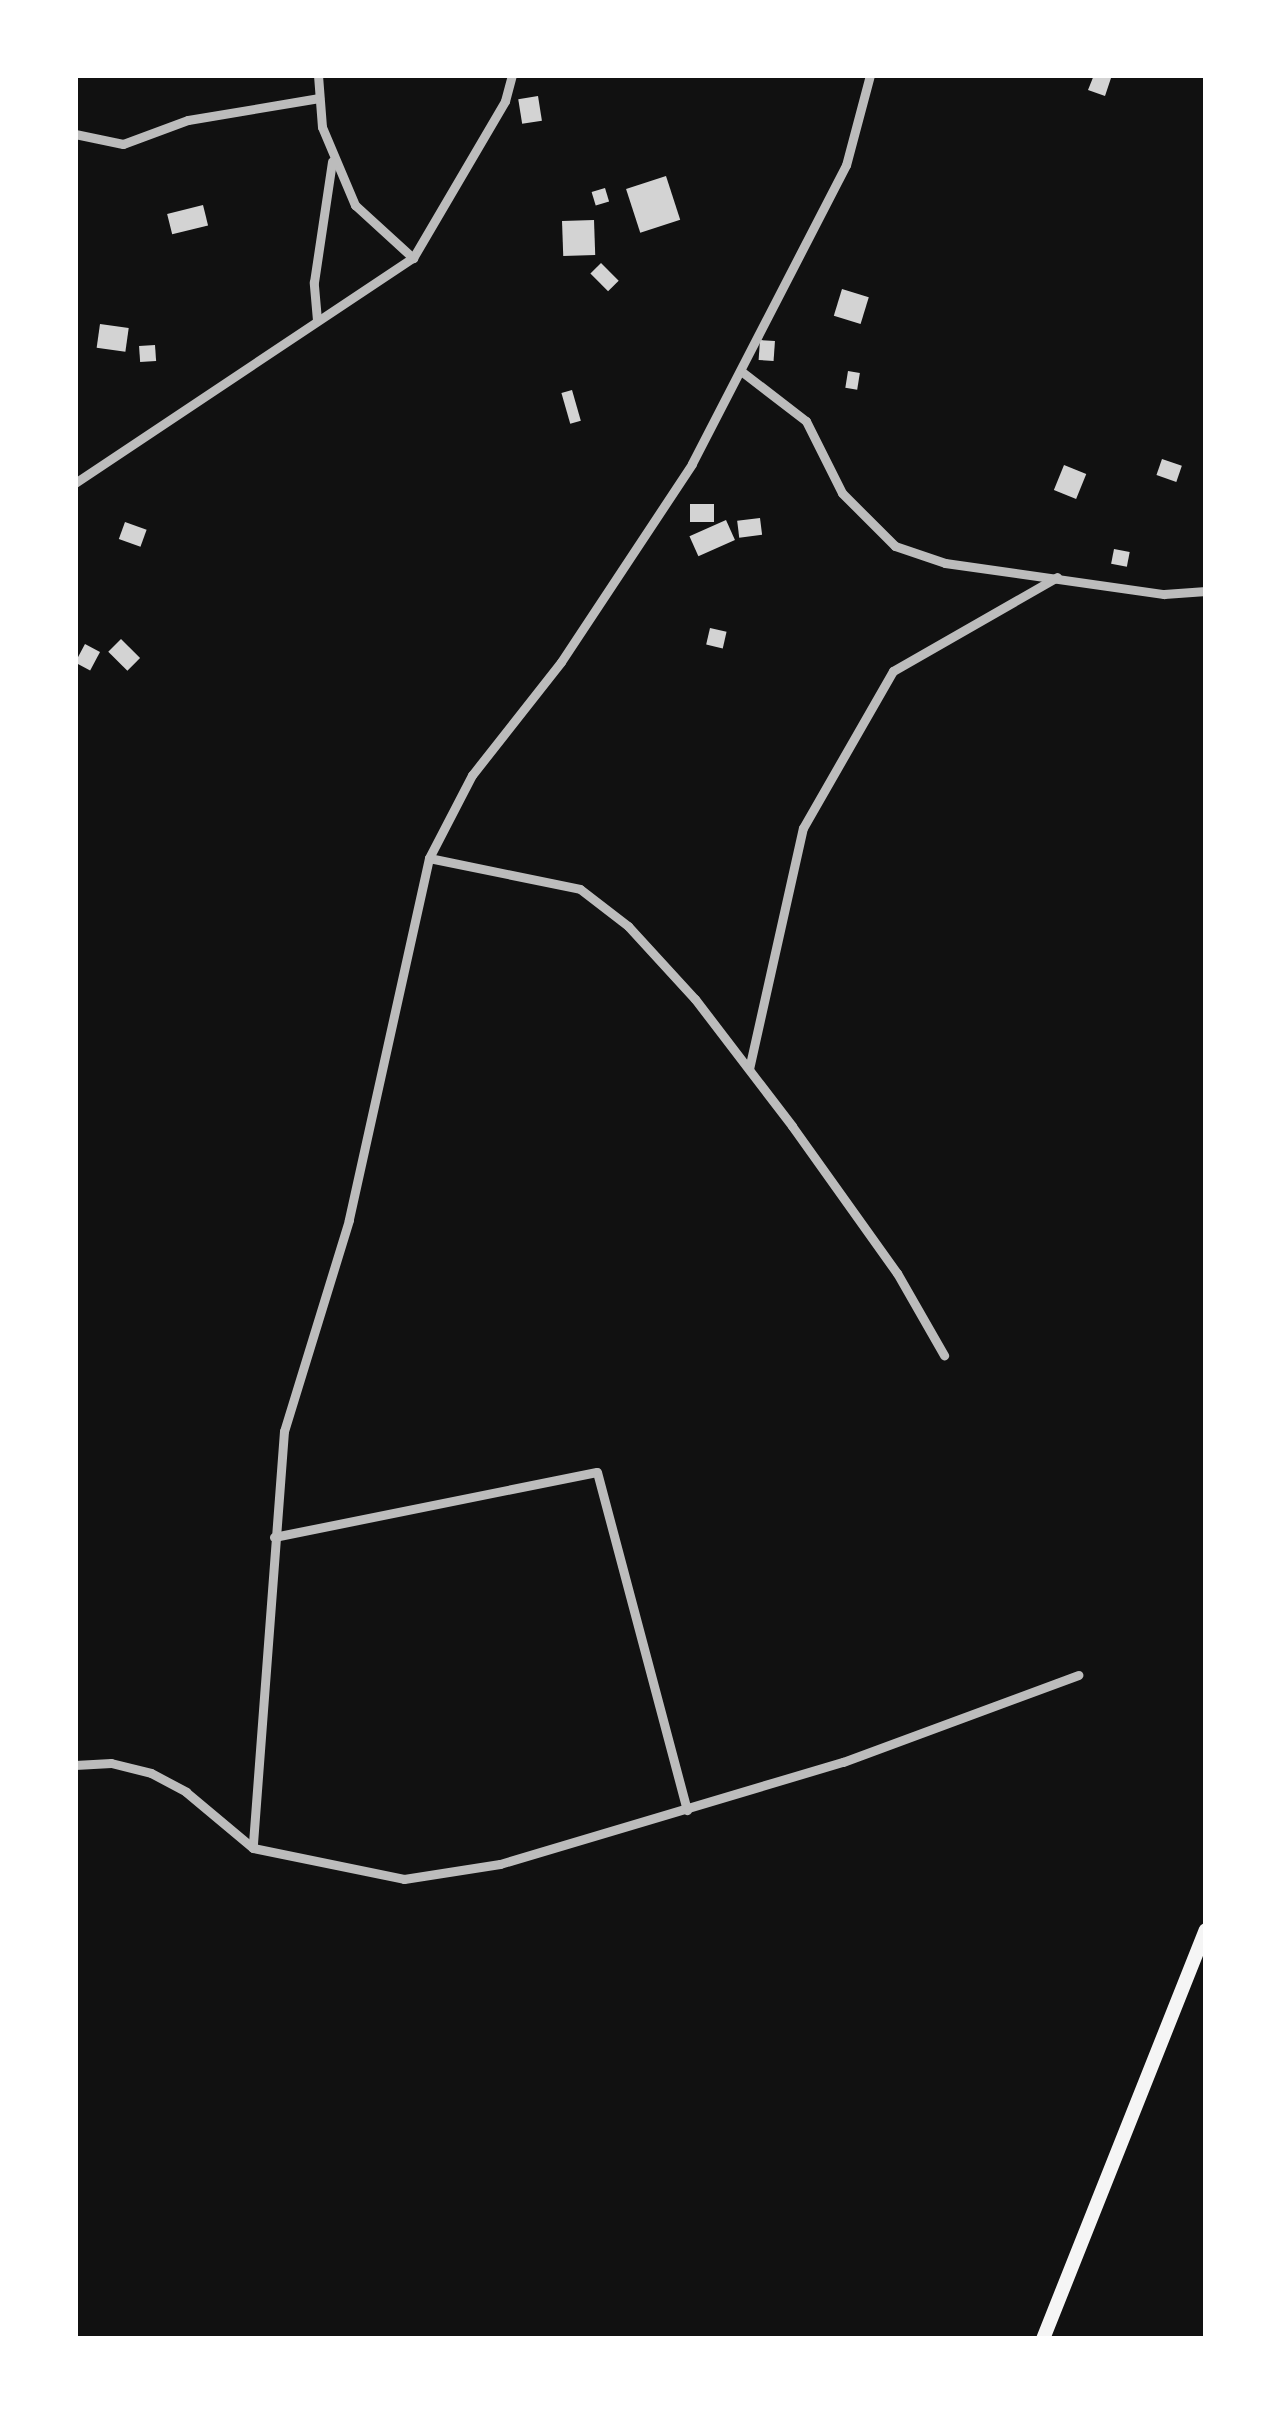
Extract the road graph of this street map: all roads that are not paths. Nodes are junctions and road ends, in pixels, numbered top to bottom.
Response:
1 (318, 75) edge
2 (512, 75) edge
3 (870, 75) edge
4 (318, 98) junction
5 (75, 134) edge
6 (332, 158) junction
7 (413, 258) junction
8 (317, 320) junction
9 (741, 371) junction
10 (75, 482) edge
11 (1057, 578) junction
12 (1206, 591) edge
13 (430, 858) junction
14 (749, 1069) junction
15 (944, 1355) dead end
16 (274, 1537) junction
17 (1078, 1675) dead end
18 (75, 1765) edge
19 (687, 1810) junction
20 (254, 1848) junction
21 (1206, 1930) edge
22 (1043, 2339) edge

1 - 4 street
2 - 7 street
3 - 9 street
4 - 5 street
4 - 6 street
6 - 7 street
6 - 8 street
7 - 8 street
8 - 10 street
9 - 11 street
9 - 13 street
11 - 12 street
11 - 14 street
13 - 14 street
13 - 16 street
14 - 15 street
16 - 19 street
16 - 20 street
17 - 19 street
18 - 20 street
19 - 20 street
21 - 22 main road

